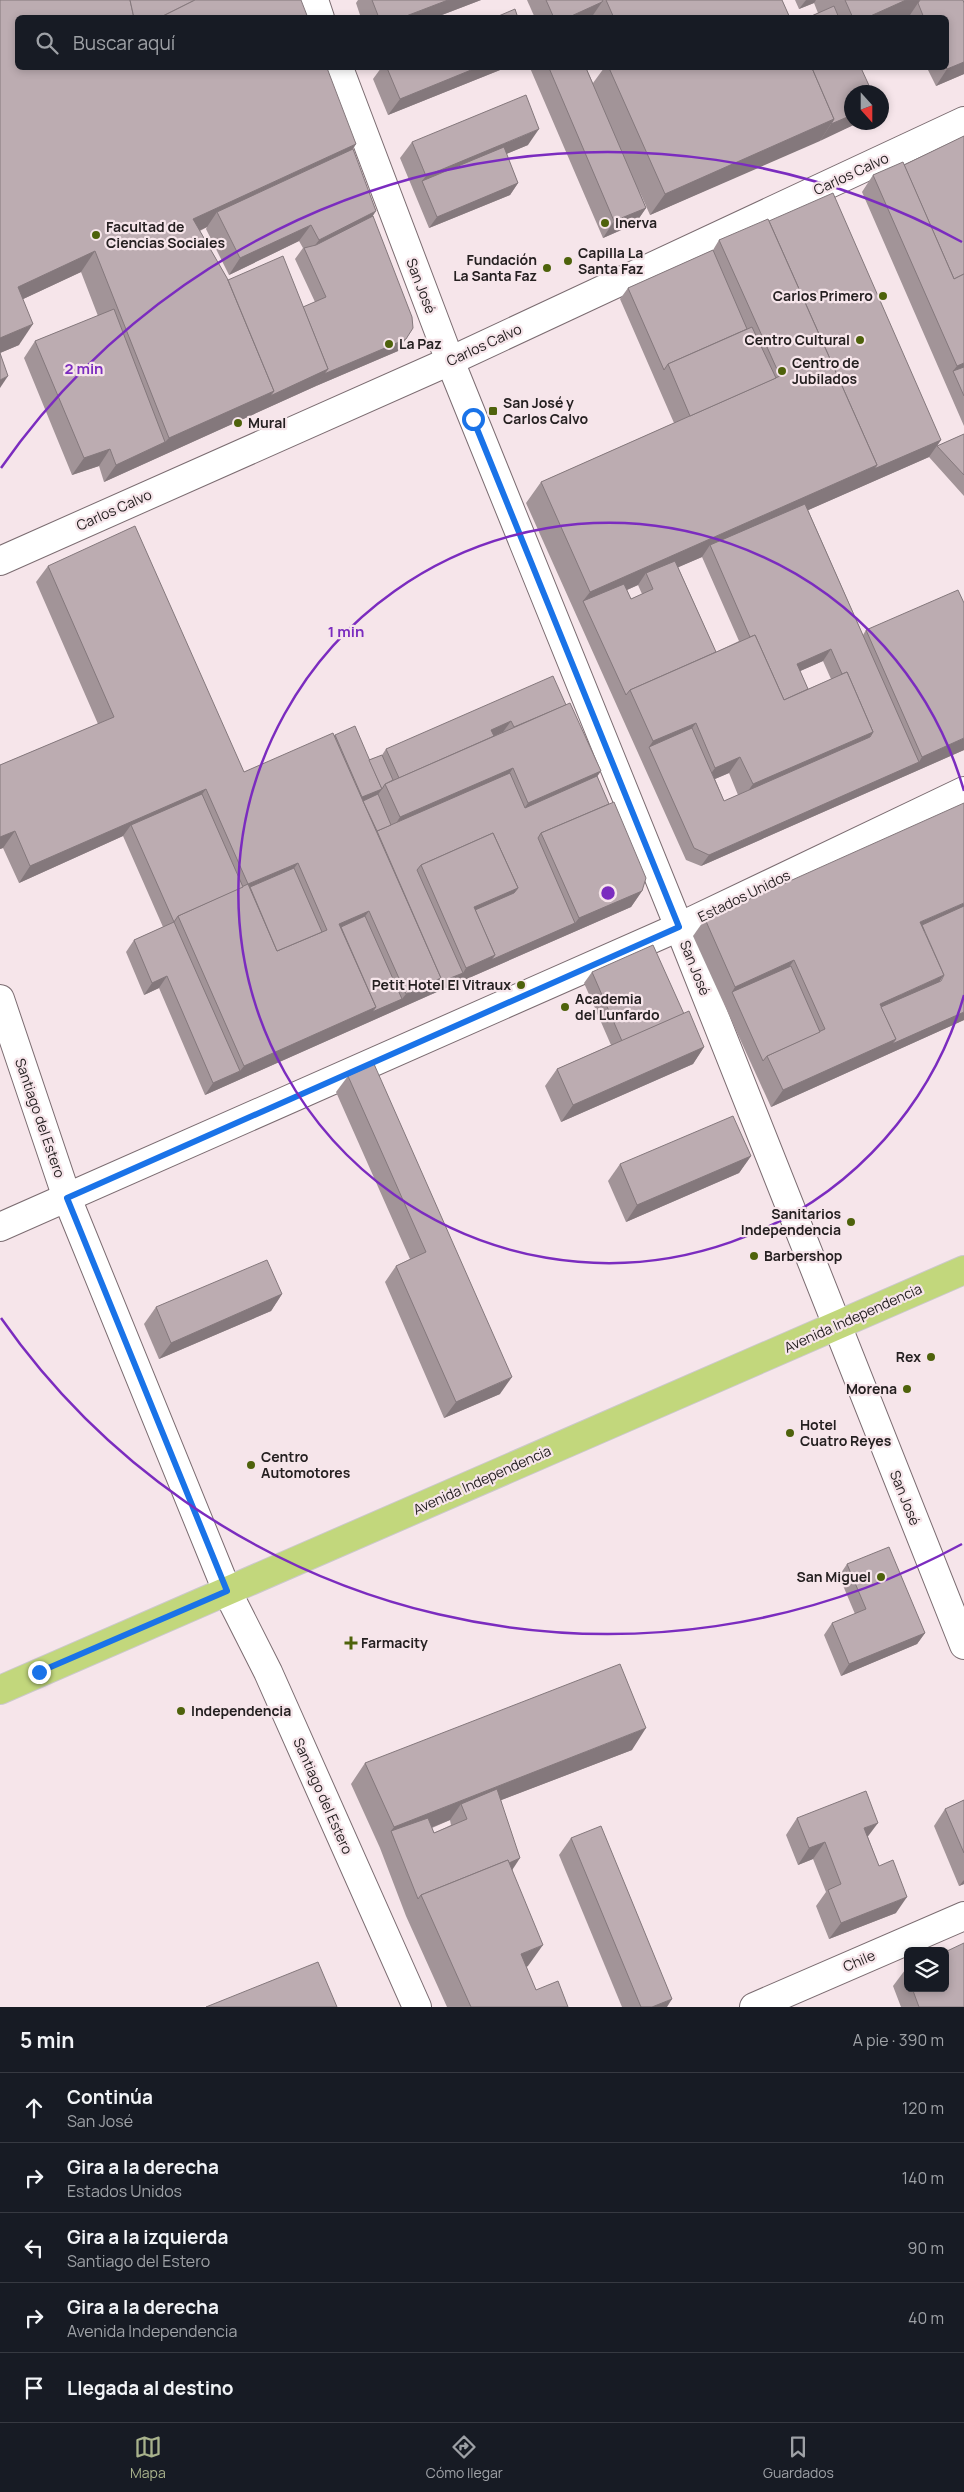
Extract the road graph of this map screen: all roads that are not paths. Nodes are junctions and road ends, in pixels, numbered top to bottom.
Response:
1 (314, 0) edge
2 (319, 15) edge
3 (340, 70) edge
4 (964, 121) edge
5 (450, 361) junction
6 (0, 561) edge
7 (964, 791) edge
8 (679, 927) junction
9 (0, 999) edge
10 (67, 1198) junction
11 (0, 1227) edge
12 (964, 1270) edge
13 (837, 1326) junction
14 (227, 1591) junction
15 (964, 1645) edge
16 (0, 1690) edge
17 (964, 1916) edge
18 (417, 2007) edge
19 (754, 2007) edge

1 - 2 street
3 - 5 street, San José
4 - 5 street, Carlos Calvo
5 - 6 street, Carlos Calvo
5 - 8 street, San José
7 - 8 street, Estados Unidos
8 - 10 street, Estados Unidos
8 - 13 street, San José
9 - 10 street, Santiago del Estero
10 - 11 street, Estados Unidos
10 - 14 street, Santiago del Estero
12 - 13 main road, Avenida Independencia
13 - 14 main road, Avenida Independencia
13 - 15 street, San José
14 - 16 main road, Avenida Independencia
14 - 18 street, Santiago del Estero
17 - 19 street, Chile

